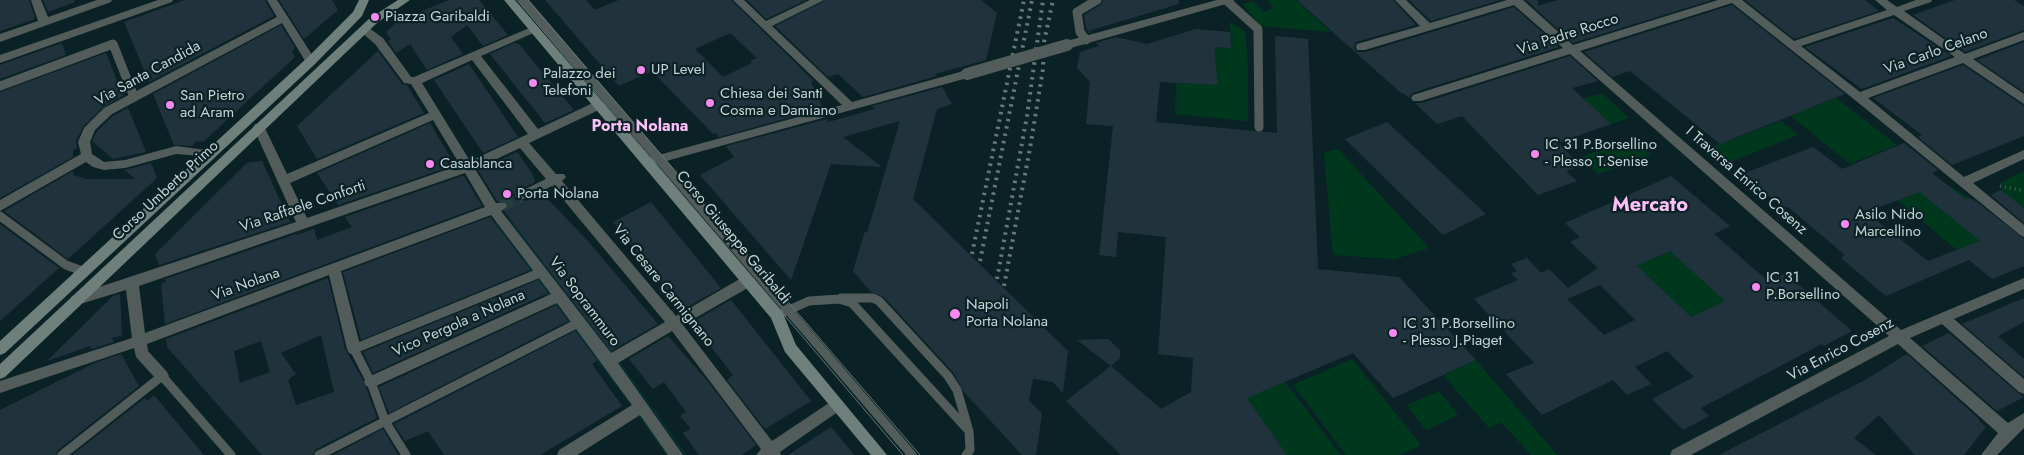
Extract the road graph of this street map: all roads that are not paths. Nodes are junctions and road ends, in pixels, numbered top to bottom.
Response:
1 (36, 0) edge
2 (107, 0) edge
3 (168, 0) edge
4 (272, 0) edge
5 (364, 0) edge
6 (405, 0) edge
7 (509, 0) edge
8 (523, 0) edge
9 (738, 0) edge
10 (818, 0) edge
11 (1097, 0) edge
12 (1228, 0) edge
13 (1400, 0) edge
14 (1516, 0) edge
15 (1729, 0) edge
16 (1735, 0) edge
17 (1880, 0) edge
18 (1927, 0) edge
19 (1896, 11) junction
20 (283, 18) junction
21 (44, 22) junction
22 (766, 25) junction
23 (1428, 27) junction
24 (534, 29) junction
25 (365, 30) junction
26 (2024, 36) edge
27 (0, 38) edge
28 (1086, 40) junction
29 (1793, 45) junction
30 (1361, 47) dead end
31 (1570, 50) junction
32 (474, 55) junction
33 (1964, 58) junction
34 (0, 60) edge
35 (311, 61) junction
36 (415, 80) junction
37 (0, 86) edge
38 (134, 97) junction
39 (1859, 97) junction
40 (1417, 98) dead end
41 (2024, 100) edge
42 (604, 103) junction
43 (850, 106) junction
44 (436, 114) junction
45 (258, 127) junction
46 (1258, 127) dead end
47 (535, 134) junction
48 (521, 141) junction
49 (209, 154) junction
50 (2024, 154) edge
51 (87, 156) junction
52 (652, 160) junction
53 (469, 167) junction
54 (558, 178) junction
55 (283, 181) junction
56 (1964, 182) junction
57 (521, 196) tunnel mouth
58 (0, 206) edge
59 (497, 207) junction
60 (0, 216) edge
61 (303, 224) junction
62 (2024, 232) edge
63 (334, 270) junction
64 (85, 272) junction
65 (542, 272) junction
66 (748, 281) junction
67 (2024, 282) edge
68 (132, 283) junction
69 (560, 296) junction
70 (839, 299) junction
71 (77, 300) junction
72 (782, 313) junction
73 (1943, 316) junction
74 (580, 322) junction
75 (674, 324) junction
76 (1900, 336) junction
77 (139, 341) junction
78 (0, 349) edge
79 (354, 349) junction
80 (609, 361) junction
81 (0, 373) edge
82 (162, 376) junction
83 (371, 382) junction
84 (0, 388) edge
85 (2024, 388) edge
86 (837, 405) junction
87 (641, 407) junction
88 (2024, 419) edge
89 (385, 421) junction
90 (969, 431) junction
91 (2008, 432) junction
92 (769, 453) edge
93 (62, 455) edge
94 (231, 455) edge
95 (319, 455) edge
96 (406, 455) edge
97 (564, 455) edge
98 (676, 455) edge
99 (880, 455) edge
100 (912, 455) edge
101 (966, 455) edge
102 (1677, 455) edge
103 (1988, 455) edge

1 - 21 street
2 - 21 street
3 - 34 street
4 - 20 street
5 - 35 main road, Corso Umberto Primo
6 - 25 main road, Corso Umberto Primo
7 - 24 main road
8 - 42 lane
9 - 22 street
10 - 22 street
11 - 28 lane
12 - 28 street
12 - 46 lane
13 - 23 street
14 - 23 street
14 - 31 street, I Traversa Enrico Cosenz
15 - 31 street, Via Padre Rocco
16 - 29 street
17 - 19 street
18 - 19 street
19 - 29 street
19 - 33 street
20 - 35 street
20 - 38 street, Via Santa Candida
21 - 27 street
22 - 43 street
23 - 30 street
24 - 32 street
24 - 42 main road
25 - 36 street, Via Soprammuro
25 - 45 main road, Corso Umberto Primo
26 - 33 street, Via Carlo Celano
28 - 43 street, bridge
29 - 39 street
31 - 40 street, Via Padre Rocco
31 - 76 street, I Traversa Enrico Cosenz
32 - 36 street
32 - 47 street
33 - 39 street, Via Carlo Celano
33 - 41 street
35 - 49 main road, Corso Umberto Primo
36 - 44 street, Via Soprammuro
37 - 38 lane
38 - 51 street, Via Santa Candida
39 - 56 street
42 - 47 street, Via Raffaele Conforti
42 - 52 main road, Corso Giuseppe Garibaldi
43 - 52 street
44 - 53 street, Via Soprammuro
44 - 55 street
45 - 55 street
45 - 71 main road, Corso Umberto Primo
47 - 48 street, Via Raffaele Conforti
48 - 53 street, Via Raffaele Conforti
48 - 54 street, Via Cesare Carmignano
49 - 51 street
49 - 64 main road, Corso Umberto Primo
50 - 56 street
51 - 58 street
52 - 66 main road, Corso Giuseppe Garibaldi
52 - 72 lane
53 - 59 street, Via Soprammuro
53 - 61 street, Via Raffaele Conforti
54 - 57 street
54 - 75 street, Via Cesare Carmignano
55 - 61 street
56 - 62 street
59 - 63 street, Via Nolana
59 - 65 street, Via Soprammuro
60 - 64 lane
61 - 68 street, Via Raffaele Conforti
63 - 77 street, Via Nolana
63 - 79 street
64 - 78 main road, Corso Umberto Primo
65 - 69 street, Via Soprammuro
65 - 79 lane
66 - 72 main road, Corso Giuseppe Garibaldi
66 - 75 street
67 - 73 street, Via Enrico Cosenz
68 - 71 street, Via Raffaele Conforti
68 - 77 street
69 - 74 street, Via Soprammuro
69 - 83 street, Vico Pergola a Nolana
70 - 72 lane
70 - 90 lane
70 - 90 lane
71 - 81 main road, Corso Umberto Primo
72 - 86 main road, Corso Giuseppe Garibaldi
72 - 100 lane
73 - 76 street, Via Enrico Cosenz
73 - 85 street
74 - 80 street, Via Soprammuro
74 - 89 lane
75 - 80 street
75 - 92 street, Via Cesare Carmignano
76 - 91 street, I Traversa Enrico Cosenz
76 - 102 street, Via Enrico Cosenz
77 - 82 street
77 - 84 street, Via Nolana
79 - 83 lane
80 - 87 street, Via Soprammuro
82 - 93 lane
82 - 94 lane
83 - 89 lane
86 - 92 street
86 - 99 main road, Corso Giuseppe Garibaldi
87 - 97 street
87 - 98 street, Via Soprammuro
88 - 91 street
89 - 95 lane
89 - 96 lane
90 - 101 lane
91 - 103 street

